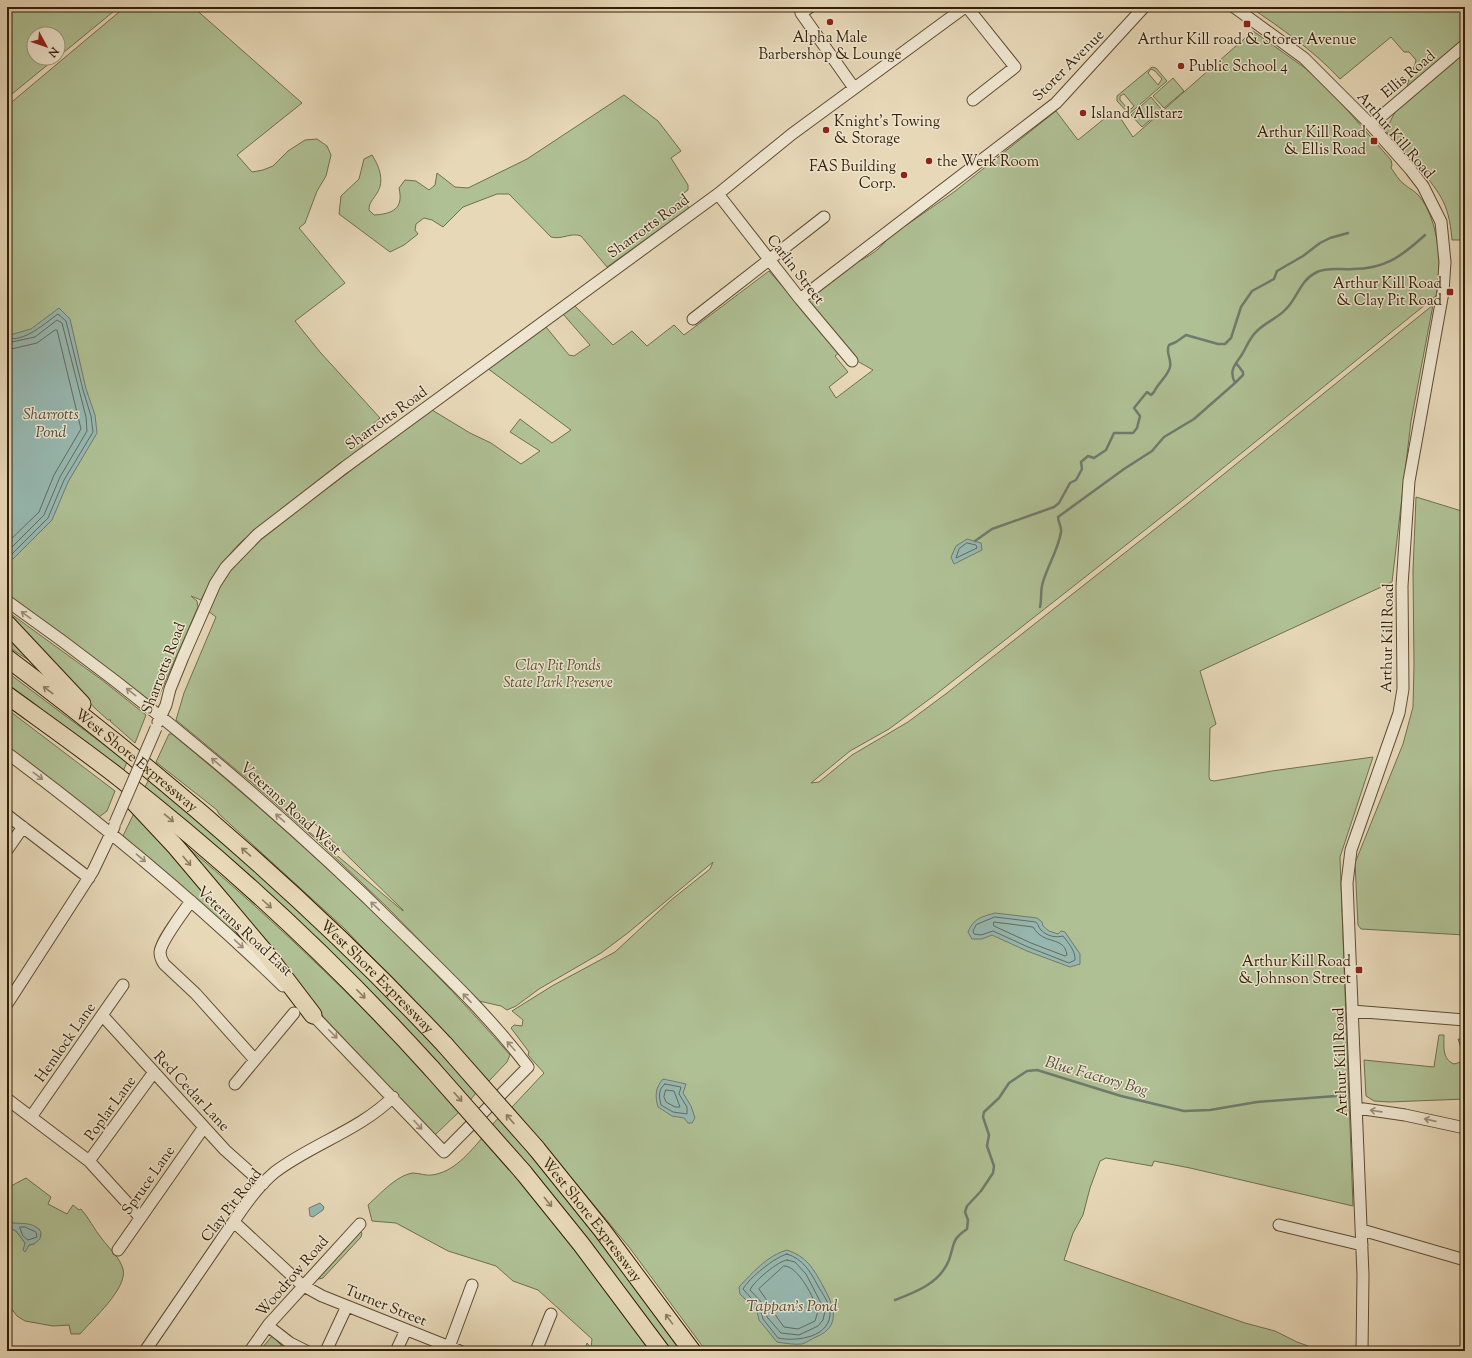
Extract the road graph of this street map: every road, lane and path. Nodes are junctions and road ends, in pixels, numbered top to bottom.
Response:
1 (810, 7) edge
2 (966, 7) edge
3 (1144, 7) edge
4 (1234, 7) edge
5 (1465, 45) edge
6 (854, 88) junction
7 (973, 100) dead end
8 (1371, 125) junction
9 (718, 194) junction
10 (824, 217) dead end
11 (770, 260) junction
12 (800, 299) junction
13 (693, 319) dead end
14 (852, 361) dead end
15 (7, 601) edge
16 (7, 624) edge
17 (7, 658) edge
18 (7, 696) edge
19 (161, 717) junction
20 (49, 726) junction
21 (7, 753) edge
22 (7, 815) edge
23 (209, 820) junction
24 (23, 827) junction
25 (111, 834) junction
26 (7, 850) edge
27 (89, 878) junction
28 (191, 901) junction
29 (123, 985) dead end
30 (7, 1004) edge
31 (1352, 1011) junction
32 (294, 1013) dead end
33 (102, 1015) junction
34 (313, 1015) junction
35 (1465, 1020) edge
36 (255, 1060) junction
37 (154, 1072) junction
38 (235, 1084) dead end
39 (393, 1097) junction
40 (7, 1099) edge
41 (1357, 1108) junction
42 (30, 1117) junction
43 (204, 1127) junction
44 (1465, 1128) edge
45 (444, 1152) joint
46 (89, 1161) junction
47 (262, 1184) junction
48 (140, 1217) junction
49 (234, 1222) junction
50 (360, 1224) dead end
51 (1279, 1225) dead end
52 (1362, 1230) junction
53 (1362, 1245) junction
54 (118, 1250) dead end
55 (1465, 1260) edge
56 (302, 1285) junction
57 (472, 1285) dead end
58 (347, 1306) junction
59 (550, 1314) dead end
60 (268, 1326) junction
61 (406, 1330) junction
62 (448, 1347) junction
63 (145, 1351) edge
64 (250, 1351) edge
65 (306, 1351) edge
66 (326, 1351) edge
67 (396, 1351) edge
68 (460, 1351) edge
69 (536, 1351) edge
70 (661, 1351) edge
71 (692, 1351) edge
72 (1362, 1351) edge

1 - 6 street
2 - 6 street, Sharrotts Road
2 - 7 street
3 - 12 street, Storer Avenue
4 - 8 street, Arthur Kill Road
5 - 8 street, Ellis Road
6 - 9 street, Sharrotts Road
8 - 31 street, Arthur Kill Road
9 - 11 street, Carlin Street
9 - 19 street, Sharrotts Road
10 - 11 street
11 - 12 street, Carlin Street
11 - 13 street
12 - 14 street, Carlin Street
19 -> 15 street, Veterans Road West
16 - 23 highway
23 -> 17 highway, West Shore Expressway
18 - 20 highway, West Shore Expressway
19 - 25 street, Sharrotts Road, bridge
45 -> 19 street, Veterans Road West
20 -> 34 highway
20 -> 70 highway, West Shore Expressway, bridge
21 -> 25 street, Veterans Road East
22 - 24 street
71 -> 23 highway, West Shore Expressway, bridge
24 - 26 street
24 - 27 street
25 - 27 street, Sharrotts Road
25 -> 28 street, Veterans Road East
27 - 30 street, Sharrotts Road
28 -> 34 street, Veterans Road East
28 - 36 street
29 - 33 street, Hemlock Lane
31 - 35 street
31 - 41 street, Arthur Kill Road
32 - 36 street
33 - 37 street, Red Cedar Lane
33 - 42 street, Hemlock Lane
34 -> 39 street, Veterans Road East
36 - 38 street
37 - 43 street, Red Cedar Lane
37 - 46 street, Poplar Lane
39 -> 45 street, Veterans Road East
39 - 47 street, Clay Pit Road
40 - 42 street
44 -> 41 street
41 - 52 street, Arthur Kill Road
42 - 46 street
43 - 47 street, Red Cedar Lane
43 - 48 street, Spruce Lane
46 - 48 street
47 - 49 street, Clay Pit Road
48 - 54 street, Spruce Lane
49 - 56 street, Turner Street
49 - 63 street, Clay Pit Road
50 - 56 street, Woodrow Road
51 - 53 street
52 - 53 street, Arthur Kill Road
52 - 55 street
53 - 72 street, Arthur Kill Road
56 - 58 street, Turner Street
56 - 60 street, Woodrow Road
57 - 62 street
58 - 61 street, Turner Street
58 - 66 street
59 - 69 street
60 - 64 street, Woodrow Road
60 - 65 street
61 - 62 street, Turner Street
61 - 67 street
62 - 68 street, Turner Street

